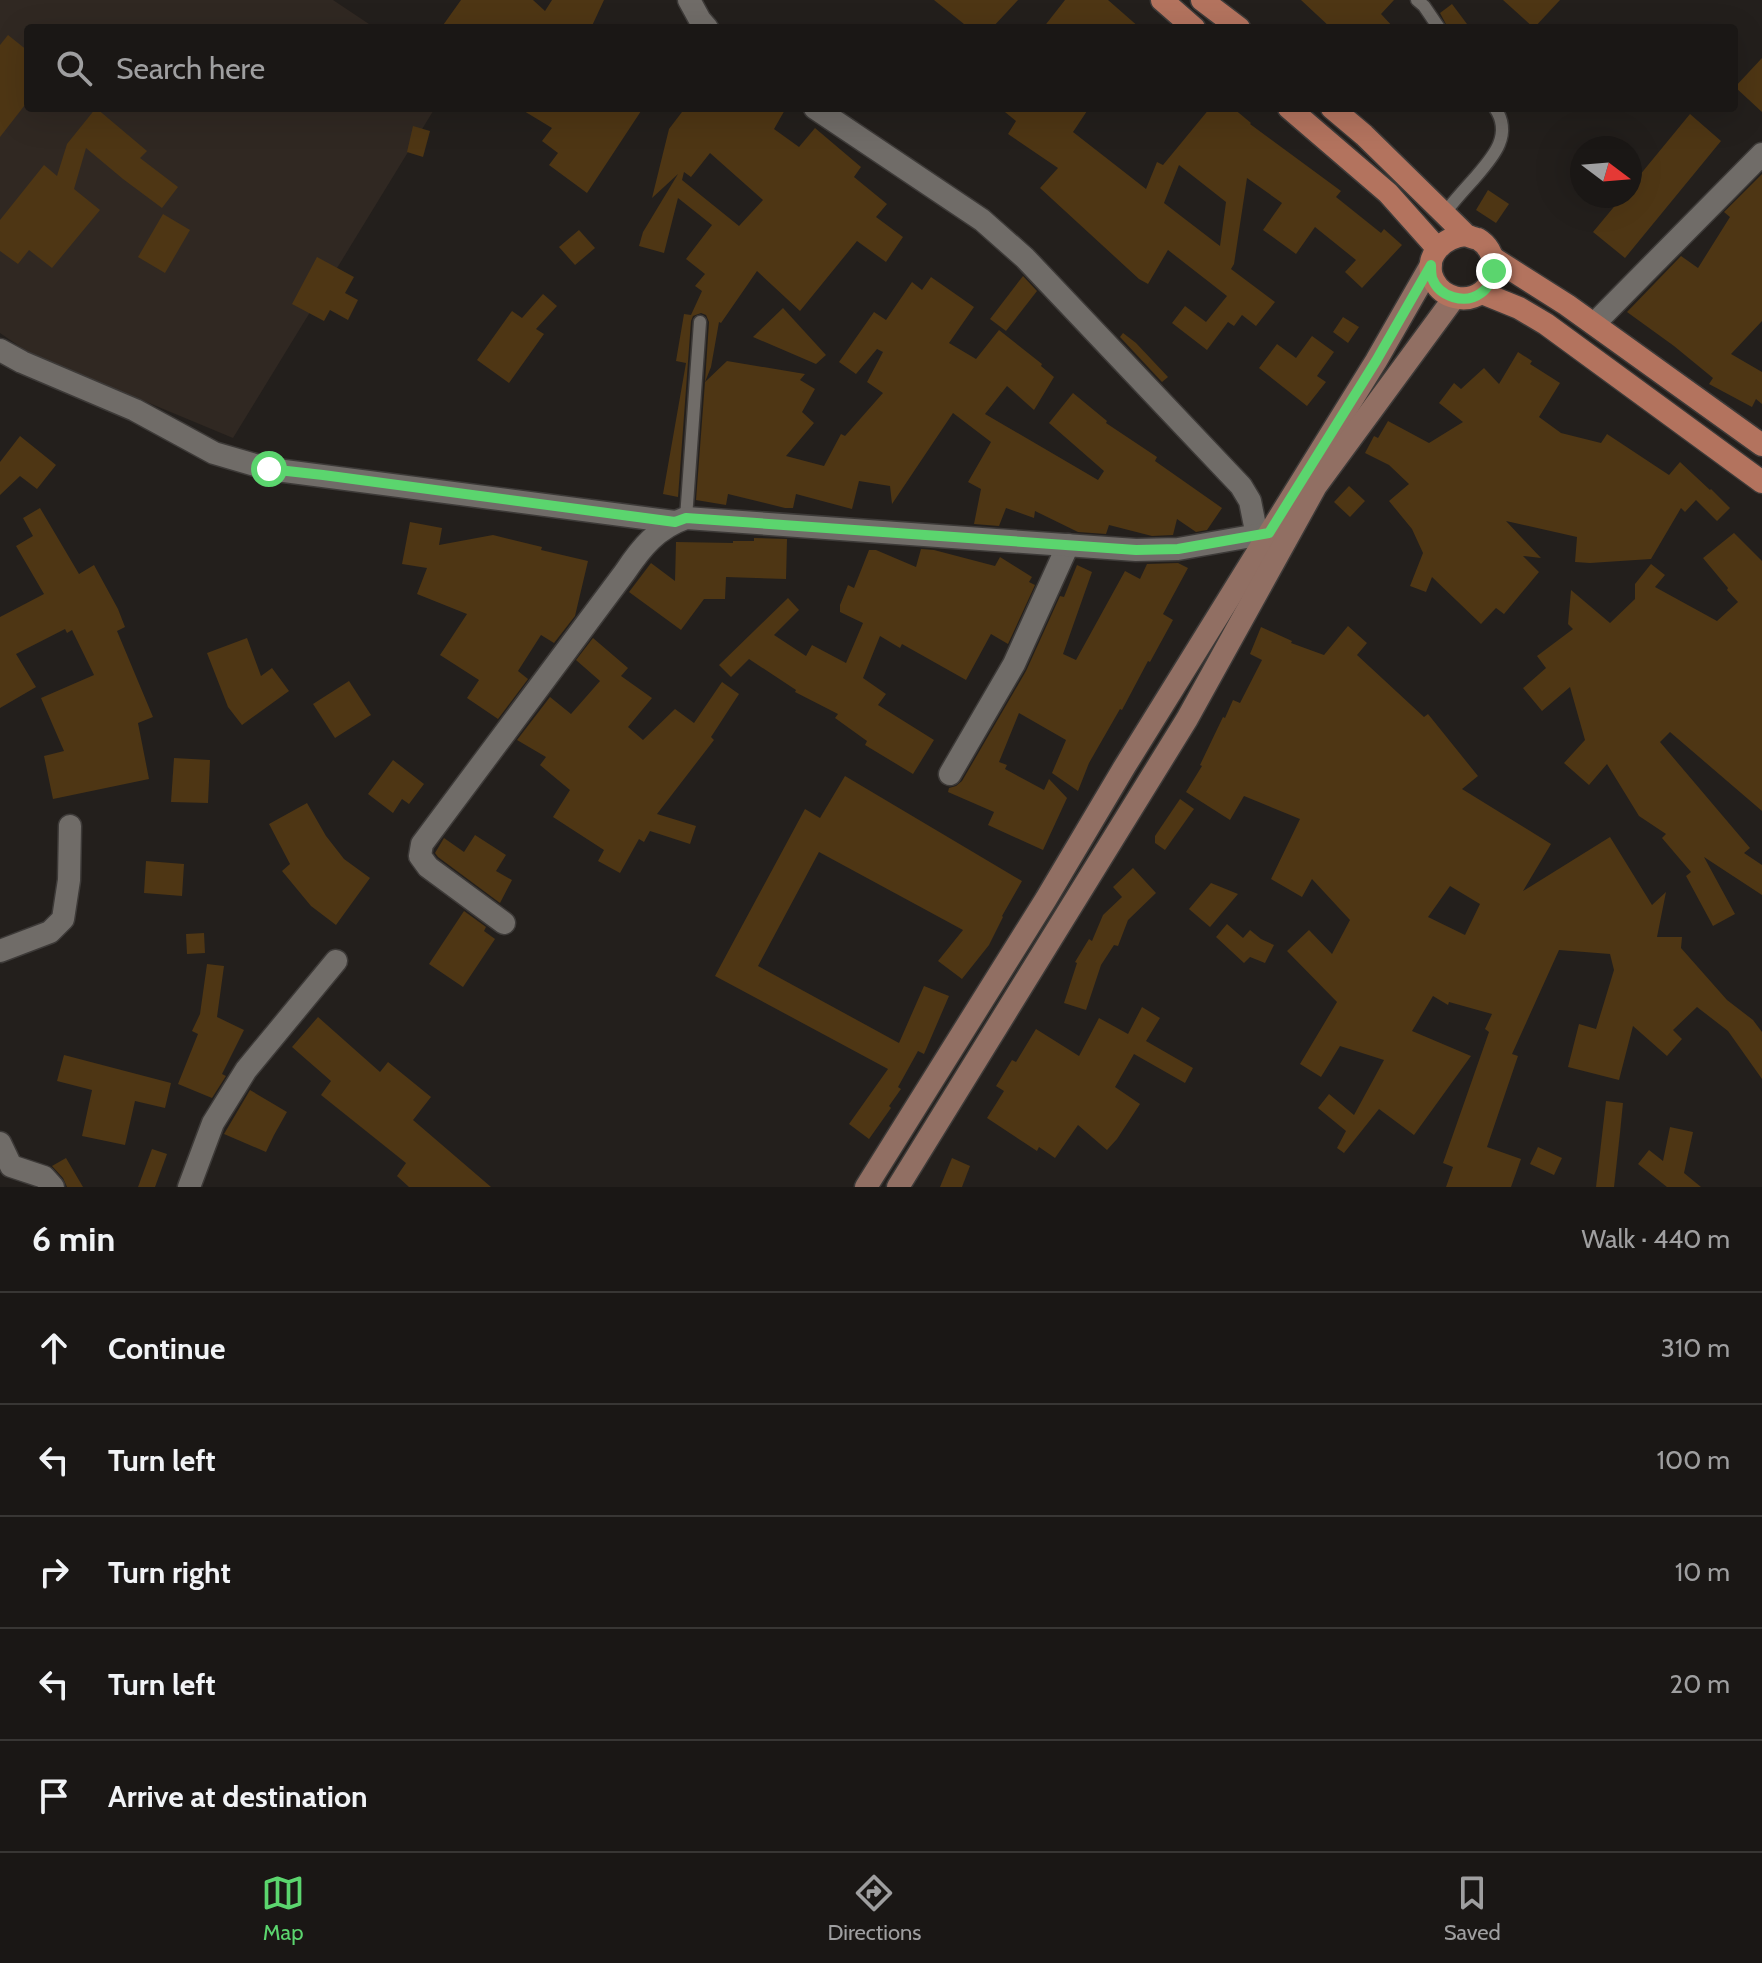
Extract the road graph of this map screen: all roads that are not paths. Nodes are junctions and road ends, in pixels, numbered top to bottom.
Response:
1 (689, 0) edge
2 (1162, 0) edge
3 (1202, 0) edge
4 (1423, 2) edge
5 (704, 24) edge
6 (1189, 24) edge
7 (1234, 24) edge
8 (1437, 24) edge
9 (821, 112) edge
10 (1294, 112) edge
11 (1337, 112) edge
12 (1498, 112) edge
13 (1762, 154) edge
14 (1444, 214) junction
15 (1466, 235) junction
16 (1434, 256) junction
17 (1493, 258) junction
18 (1482, 293) junction
19 (1454, 298) junction
20 (700, 322) dead end
21 (1594, 324) junction
22 (0, 350) edge
23 (1762, 445) edge
24 (1762, 482) edge
25 (680, 520) junction
26 (1263, 534) junction
27 (1068, 545) junction
28 (950, 774) dead end
29 (70, 826) dead end
30 (504, 923) dead end
31 (0, 951) edge
32 (336, 961) dead end
33 (0, 1143) edge
34 (6, 1169) edge
35 (870, 1180) edge
36 (53, 1187) edge
37 (189, 1187) edge
38 (897, 1187) edge

1 - 5 street
2 - 6 main road
3 - 7 main road
4 - 8 lane
9 - 26 street
10 - 16 main road
11 - 14 main road
12 - 14 lane
13 - 21 street
14 - 15 main road
15 - 16 main road
15 - 17 main road
16 - 19 main road
16 - 26 main road
17 - 18 main road
17 - 21 main road
18 - 19 main road
18 - 24 main road
19 - 38 main road
20 - 25 lane
21 - 23 main road
22 - 25 street
25 - 27 street
25 - 30 street
26 - 27 street
26 - 35 main road
27 - 28 street
29 - 31 street
32 - 37 street
33 - 34 street
34 - 36 street
35 - 38 main road

